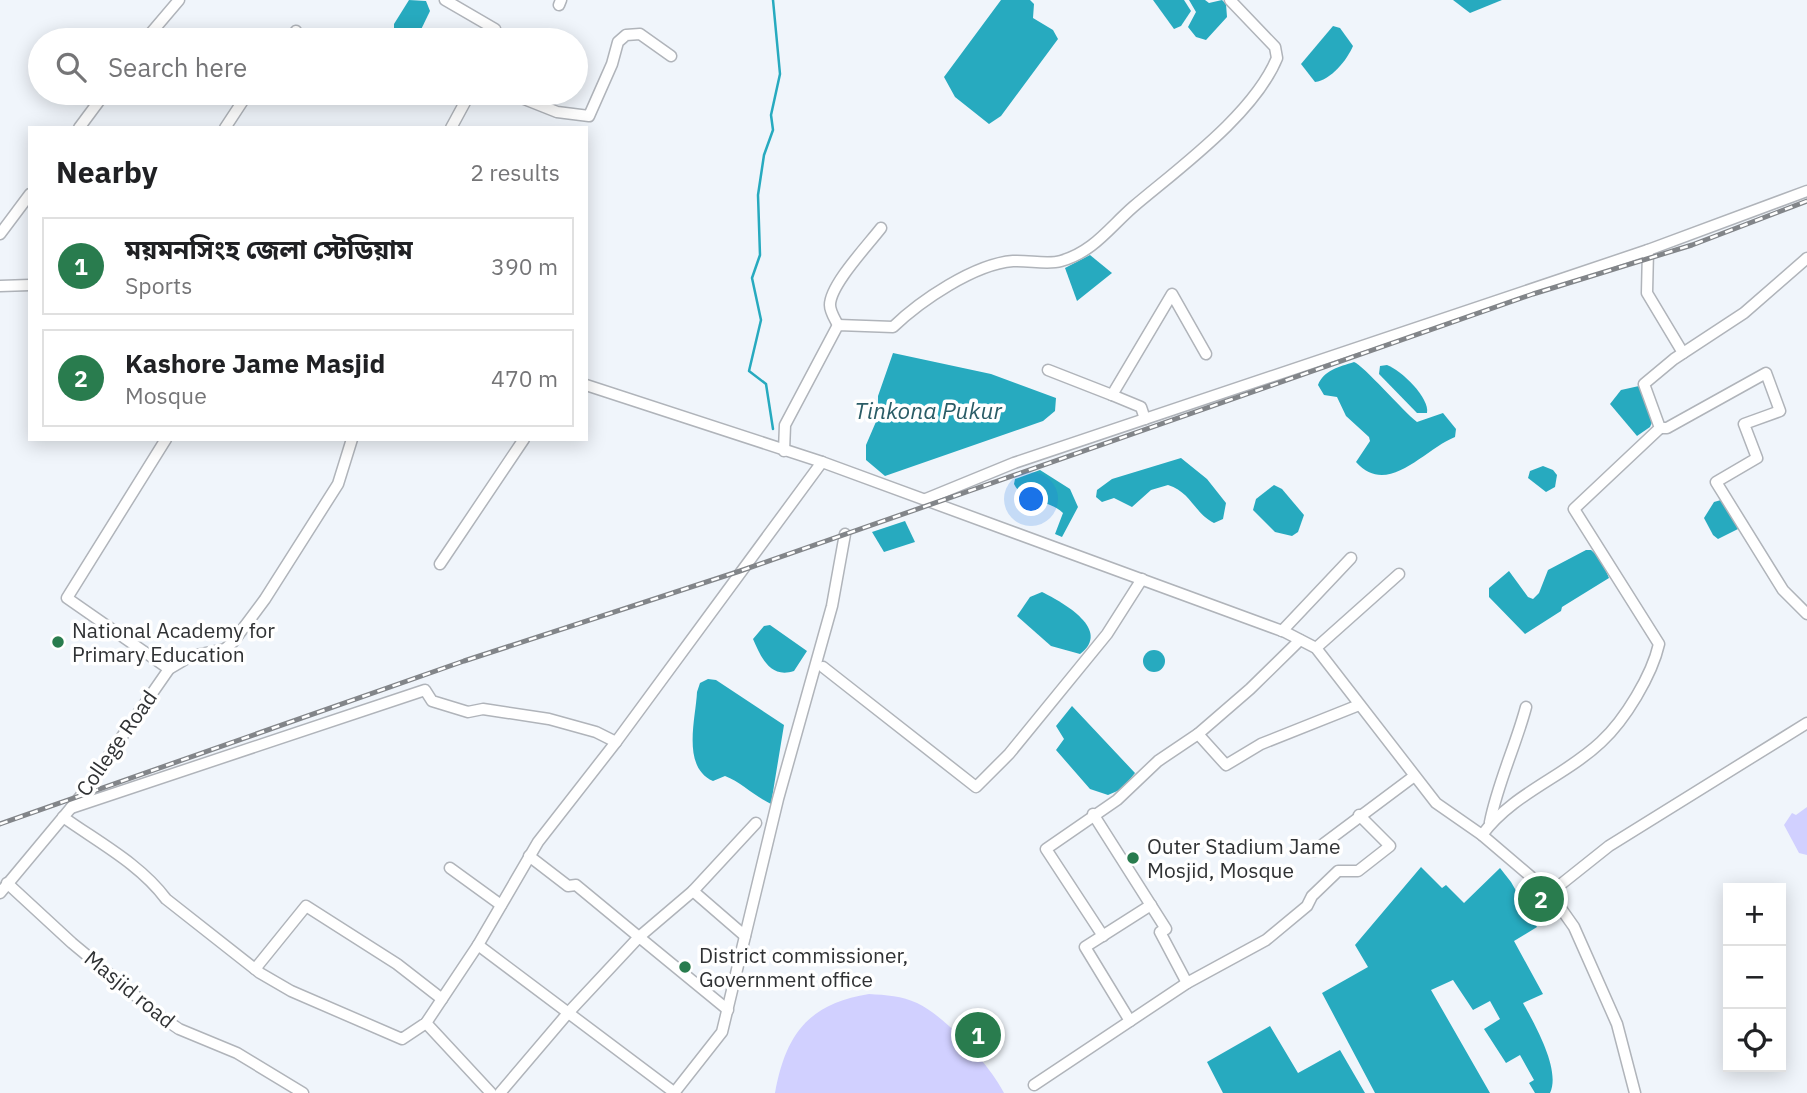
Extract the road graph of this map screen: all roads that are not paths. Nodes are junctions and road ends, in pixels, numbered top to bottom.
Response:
1 (179, 0) edge
2 (445, 0) edge
3 (1230, 0) edge
4 (155, 28) edge
5 (493, 28) edge
6 (671, 55) dead end
7 (96, 105) edge
8 (240, 105) edge
9 (463, 105) edge
10 (539, 105) edge
11 (80, 126) edge
12 (226, 126) edge
13 (452, 126) edge
14 (1807, 191) edge
15 (28, 197) edge
16 (881, 228) dead end
17 (0, 234) edge
18 (1648, 250) junction
19 (1807, 258) edge
20 (28, 285) edge
21 (0, 286) edge
22 (838, 325) junction
23 (1683, 353) junction
24 (1206, 354) dead end
25 (1048, 370) dead end
26 (588, 386) edge
27 (1112, 395) junction
28 (1145, 419) junction
29 (1660, 428) junction
30 (165, 441) edge
31 (351, 441) edge
32 (523, 441) edge
33 (784, 451) junction
34 (822, 462) junction
35 (926, 499) junction
36 (845, 534) dead end
37 (1351, 558) dead end
38 (440, 564) dead end
39 (1399, 574) dead end
40 (1142, 579) junction
41 (1807, 614) edge
42 (1282, 631) junction
43 (1300, 640) junction
44 (1316, 648) junction
45 (823, 667) dead end
46 (169, 668) junction
47 (1359, 705) junction
48 (1526, 707) dead end
49 (1807, 723) edge
50 (1198, 734) junction
51 (616, 742) junction
52 (1413, 777) junction
53 (70, 808) junction
54 (1093, 814) junction
55 (1359, 815) junction
56 (63, 817) junction
57 (756, 823) dead end
58 (1485, 831) junction
59 (1314, 851) dead end
60 (529, 856) junction
61 (450, 868) dead end
62 (7, 883) junction
63 (693, 891) junction
64 (0, 893) edge
65 (1550, 893) junction
66 (501, 905) junction
67 (1151, 905) junction
68 (746, 936) junction
69 (1103, 936) junction
70 (639, 937) junction
71 (478, 945) junction
72 (255, 969) junction
73 (1187, 983) junction
74 (442, 999) junction
75 (728, 1010) junction
76 (568, 1013) junction
77 (1130, 1021) junction
78 (426, 1023) junction
79 (1034, 1085) dead end
80 (303, 1093) edge
81 (491, 1093) edge
82 (500, 1093) edge
83 (675, 1093) edge
84 (1635, 1093) edge

1 - 4 street
2 - 5 street
3 - 22 street
6 - 10 street
7 - 11 street
8 - 12 street
9 - 13 street
14 - 18 street
15 - 17 street
16 - 22 street
18 - 23 street
18 - 28 street
19 - 23 street
20 - 21 street
22 - 33 street
23 - 29 street
24 - 27 street
25 - 27 street
26 - 33 street
27 - 28 street
28 - 35 street
29 - 41 street
29 - 58 street
30 - 46 street
31 - 46 street, College Road
32 - 38 street
33 - 34 street
34 - 35 street
34 - 51 street
35 - 40 street
36 - 68 street
37 - 42 street
39 - 44 street
40 - 42 street
40 - 45 street
42 - 43 street
43 - 44 street
43 - 50 street
44 - 47 street
46 - 53 street, College Road
47 - 50 street
47 - 52 street
48 - 58 street
49 - 65 street
50 - 54 street
51 - 53 street
51 - 60 street
52 - 55 street
52 - 58 street
53 - 56 street, College Road
54 - 67 street
54 - 69 street
55 - 59 street
55 - 73 street
56 - 62 street, College Road
56 - 72 street
57 - 63 street
58 - 65 street
60 - 66 street
60 - 70 street
61 - 66 street
62 - 64 street, College Road
62 - 80 street, Masjid road
63 - 68 street
63 - 70 street
65 - 84 street
66 - 71 street
67 - 69 street
67 - 73 street
68 - 75 street
69 - 77 street
70 - 75 street
70 - 76 street
71 - 74 street
71 - 76 street
72 - 74 street
72 - 78 street
73 - 77 street
74 - 78 street
75 - 83 street
76 - 82 street
76 - 83 street
77 - 79 street
78 - 81 street

